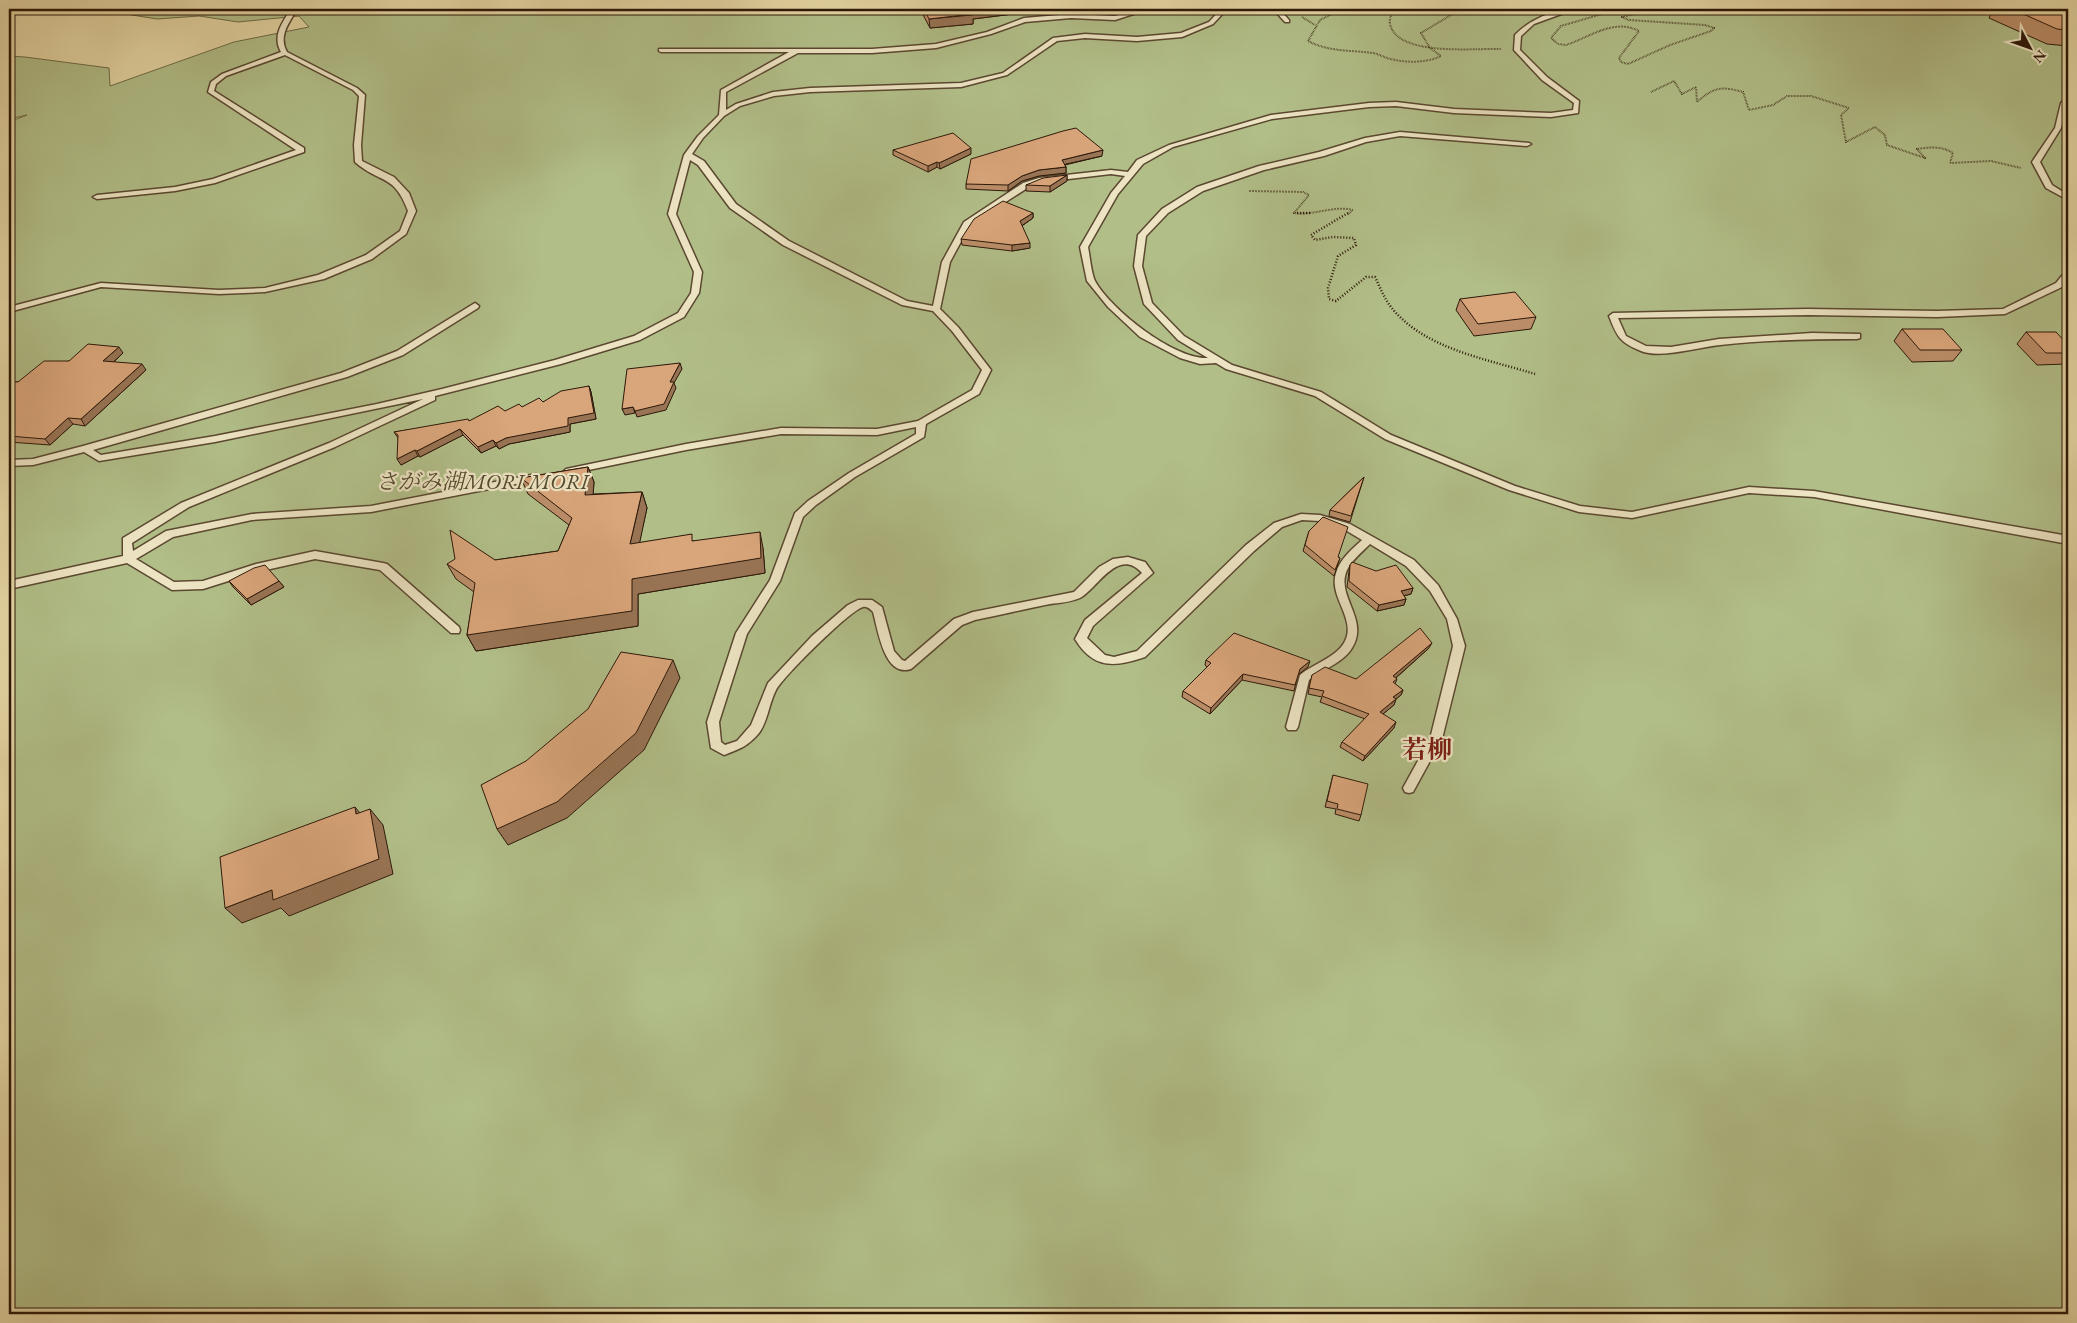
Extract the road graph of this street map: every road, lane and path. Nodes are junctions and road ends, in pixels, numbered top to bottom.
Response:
1 (294, 9) edge
2 (1052, 9) edge
3 (1146, 9) edge
4 (1224, 9) edge
5 (1276, 9) edge
6 (1342, 9) edge
7 (1393, 9) edge
8 (1461, 9) edge
9 (1572, 9) edge
10 (1717, 11) joint
11 (1071, 16) junction
12 (1287, 21) dead end
13 (1430, 48) junction
14 (661, 50) dead end
15 (798, 50) junction
16 (1517, 50) junction
17 (285, 53) junction
18 (1651, 92) dead end
19 (2068, 99) edge
20 (722, 115) junction
21 (1527, 144) dead end
22 (688, 155) junction
23 (2041, 170) junction
24 (1130, 175) junction
25 (1242, 190) dead end
26 (97, 197) dead end
27 (2068, 198) edge
28 (2068, 274) edge
29 (476, 306) dead end
30 (936, 309) junction
31 (9, 310) edge
32 (1858, 336) dead end
33 (1218, 360) junction
34 (1535, 374) dead end
35 (442, 392) junction
36 (921, 423) junction
37 (85, 449) junction
38 (9, 463) edge
39 (562, 472) edge
40 (543, 476) edge
41 (1369, 539) junction
42 (2068, 540) edge
43 (128, 559) junction
44 (9, 586) edge
45 (455, 630) dead end
46 (1292, 727) dead end
47 (1409, 788) dead end

1 - 17 lane
2 - 11 lane
3 - 11 lane
4 - 20 lane
5 - 12 lane
6 - 13 path
7 - 13 path
8 - 13 path
9 - 16 lane
10 - 10 path
11 - 15 lane
13 - 16 path
14 - 15 lane
15 - 20 lane
16 - 24 lane
17 - 26 lane
17 - 31 lane
18 - 23 path
19 - 23 lane
20 - 22 lane
21 - 33 lane
22 - 30 lane
22 - 35 lane
23 - 27 lane
24 - 30 lane
24 - 33 lane
25 - 34 path
28 - 32 lane
29 - 37 lane
30 - 36 lane
33 - 42 lane
35 - 37 lane
35 - 43 lane
36 - 39 lane
36 - 41 lane
37 - 38 lane
40 - 43 lane
41 - 46 lane
41 - 47 lane
43 - 44 lane
43 - 45 lane

